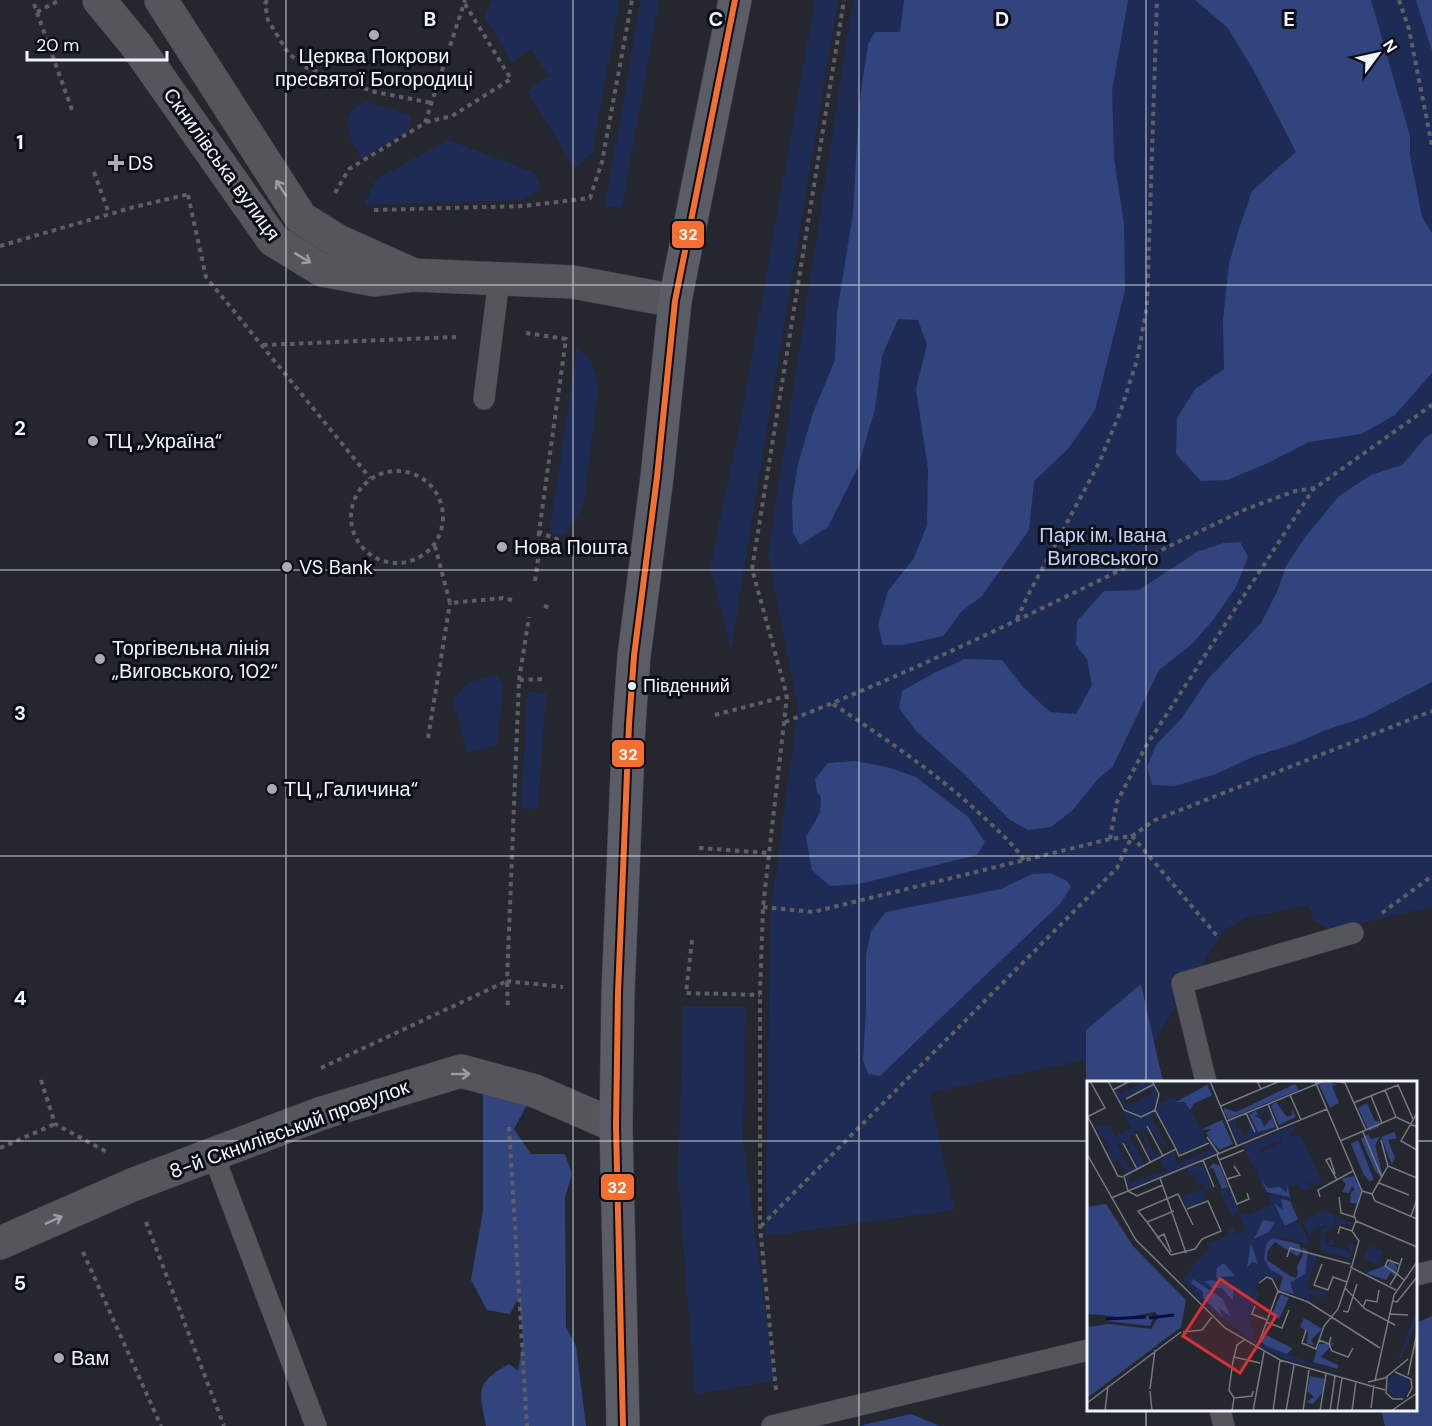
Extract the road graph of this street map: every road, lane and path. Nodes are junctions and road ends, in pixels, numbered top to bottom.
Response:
1 (60, 0) edge
2 (99, 0) edge
3 (160, 0) edge
4 (267, 0) edge
5 (632, 0) edge
6 (735, 0) edge
7 (844, 0) edge
8 (1157, 0) edge
9 (1399, 0) edge
10 (465, 2) edge
11 (34, 4) dead end
12 (37, 12) junction
13 (432, 103) junction
14 (72, 110) dead end
15 (425, 123) junction
16 (1432, 146) edge
17 (94, 172) dead end
18 (198, 193) dead end
19 (188, 195) junction
20 (330, 202) dead end
21 (364, 210) dead end
22 (109, 214) junction
23 (0, 246) edge
24 (414, 275) junction
25 (499, 279) junction
26 (675, 301) junction
27 (524, 333) dead end
28 (465, 336) dead end
29 (262, 345) junction
30 (484, 399) dead end
31 (1432, 405) edge
32 (370, 478) junction
33 (1315, 488) junction
34 (538, 532) junction
35 (559, 540) dead end
36 (435, 546) junction
37 (535, 581) dead end
38 (512, 600) dead end
39 (450, 603) junction
40 (544, 606) dead end
41 (552, 608) dead end
42 (529, 617) dead end
43 (1017, 619) junction
44 (542, 679) dead end
45 (519, 680) junction
46 (787, 696) junction
47 (833, 703) junction
48 (1432, 711) edge
49 (715, 715) dead end
50 (785, 722) junction
51 (428, 738) dead end
52 (1132, 836) junction
53 (1110, 839) junction
54 (699, 848) dead end
55 (769, 853) junction
56 (1024, 861) junction
57 (1432, 876) edge
58 (763, 907) junction
59 (1353, 933) joint
60 (692, 940) dead end
61 (1242, 966) junction
62 (507, 981) junction
63 (563, 987) dead end
64 (760, 995) junction
65 (508, 1009) dead end
66 (315, 1071) dead end
67 (41, 1080) dead end
68 (1206, 1081) edge
69 (508, 1121) dead end
70 (55, 1124) junction
71 (616, 1126) junction
72 (0, 1148) edge
73 (112, 1154) dead end
74 (213, 1154) junction
75 (142, 1212) dead end
76 (760, 1226) junction
77 (0, 1243) edge
78 (81, 1247) dead end
79 (1432, 1271) edge
80 (1417, 1275) edge
81 (1087, 1350) edge
82 (776, 1391) dead end
83 (1220, 1411) edge
84 (161, 1426) edge
85 (224, 1426) edge
86 (315, 1426) edge
87 (526, 1426) edge
88 (623, 1426) edge
89 (772, 1426) edge
90 (1224, 1426) edge

1 - 12 path
2 -> 24 street, Скнилівська вулиця
24 -> 3 street, Скнилівська вулиця
4 - 13 path
5 - 21 path
6 - 26 main road
7 - 46 path
8 - 43 path
9 - 16 path
10 - 13 path
10 - 15 path
11 - 12 path
12 - 14 path
13 - 15 path
15 - 20 path
17 - 22 path
18 - 19 path
19 - 22 path
19 - 29 path
22 - 23 path
24 - 25 street, Скнилівська вулиця
25 - 26 street, Скнилівська вулиця
25 - 30 lane
26 - 71 main road
27 - 34 path
28 - 29 path
29 - 32 path
31 - 33 path
32 - 36 path
32 - 36 path
33 - 43 path
33 - 53 path
34 - 35 path
34 - 37 path
36 - 39 path
38 - 39 path
39 - 51 path
40 - 41 path
42 - 45 path
43 - 47 path
44 - 45 path
45 - 62 path
46 - 49 path
46 - 50 path
47 - 50 path
47 - 56 path
48 - 52 path
50 - 55 path
52 - 53 path
52 - 61 path
52 - 76 path
53 - 56 path
54 - 55 path
55 - 58 path
56 - 58 path
57 - 59 path
58 - 64 path
59 - 61 lane
60 - 64 path
61 - 68 lane
62 - 63 path
62 - 65 path
62 - 66 path
64 - 76 path
67 - 70 path
69 - 87 path
70 - 72 path
70 - 73 path
74 -> 71 street, 8-й Скнилівський провулок
71 - 88 main road
77 -> 74 street, 8-й Скнилівський провулок
74 - 86 lane
75 - 85 path
76 - 82 path
78 - 84 path
79 - 80 lane
81 - 89 lane
83 - 90 lane

